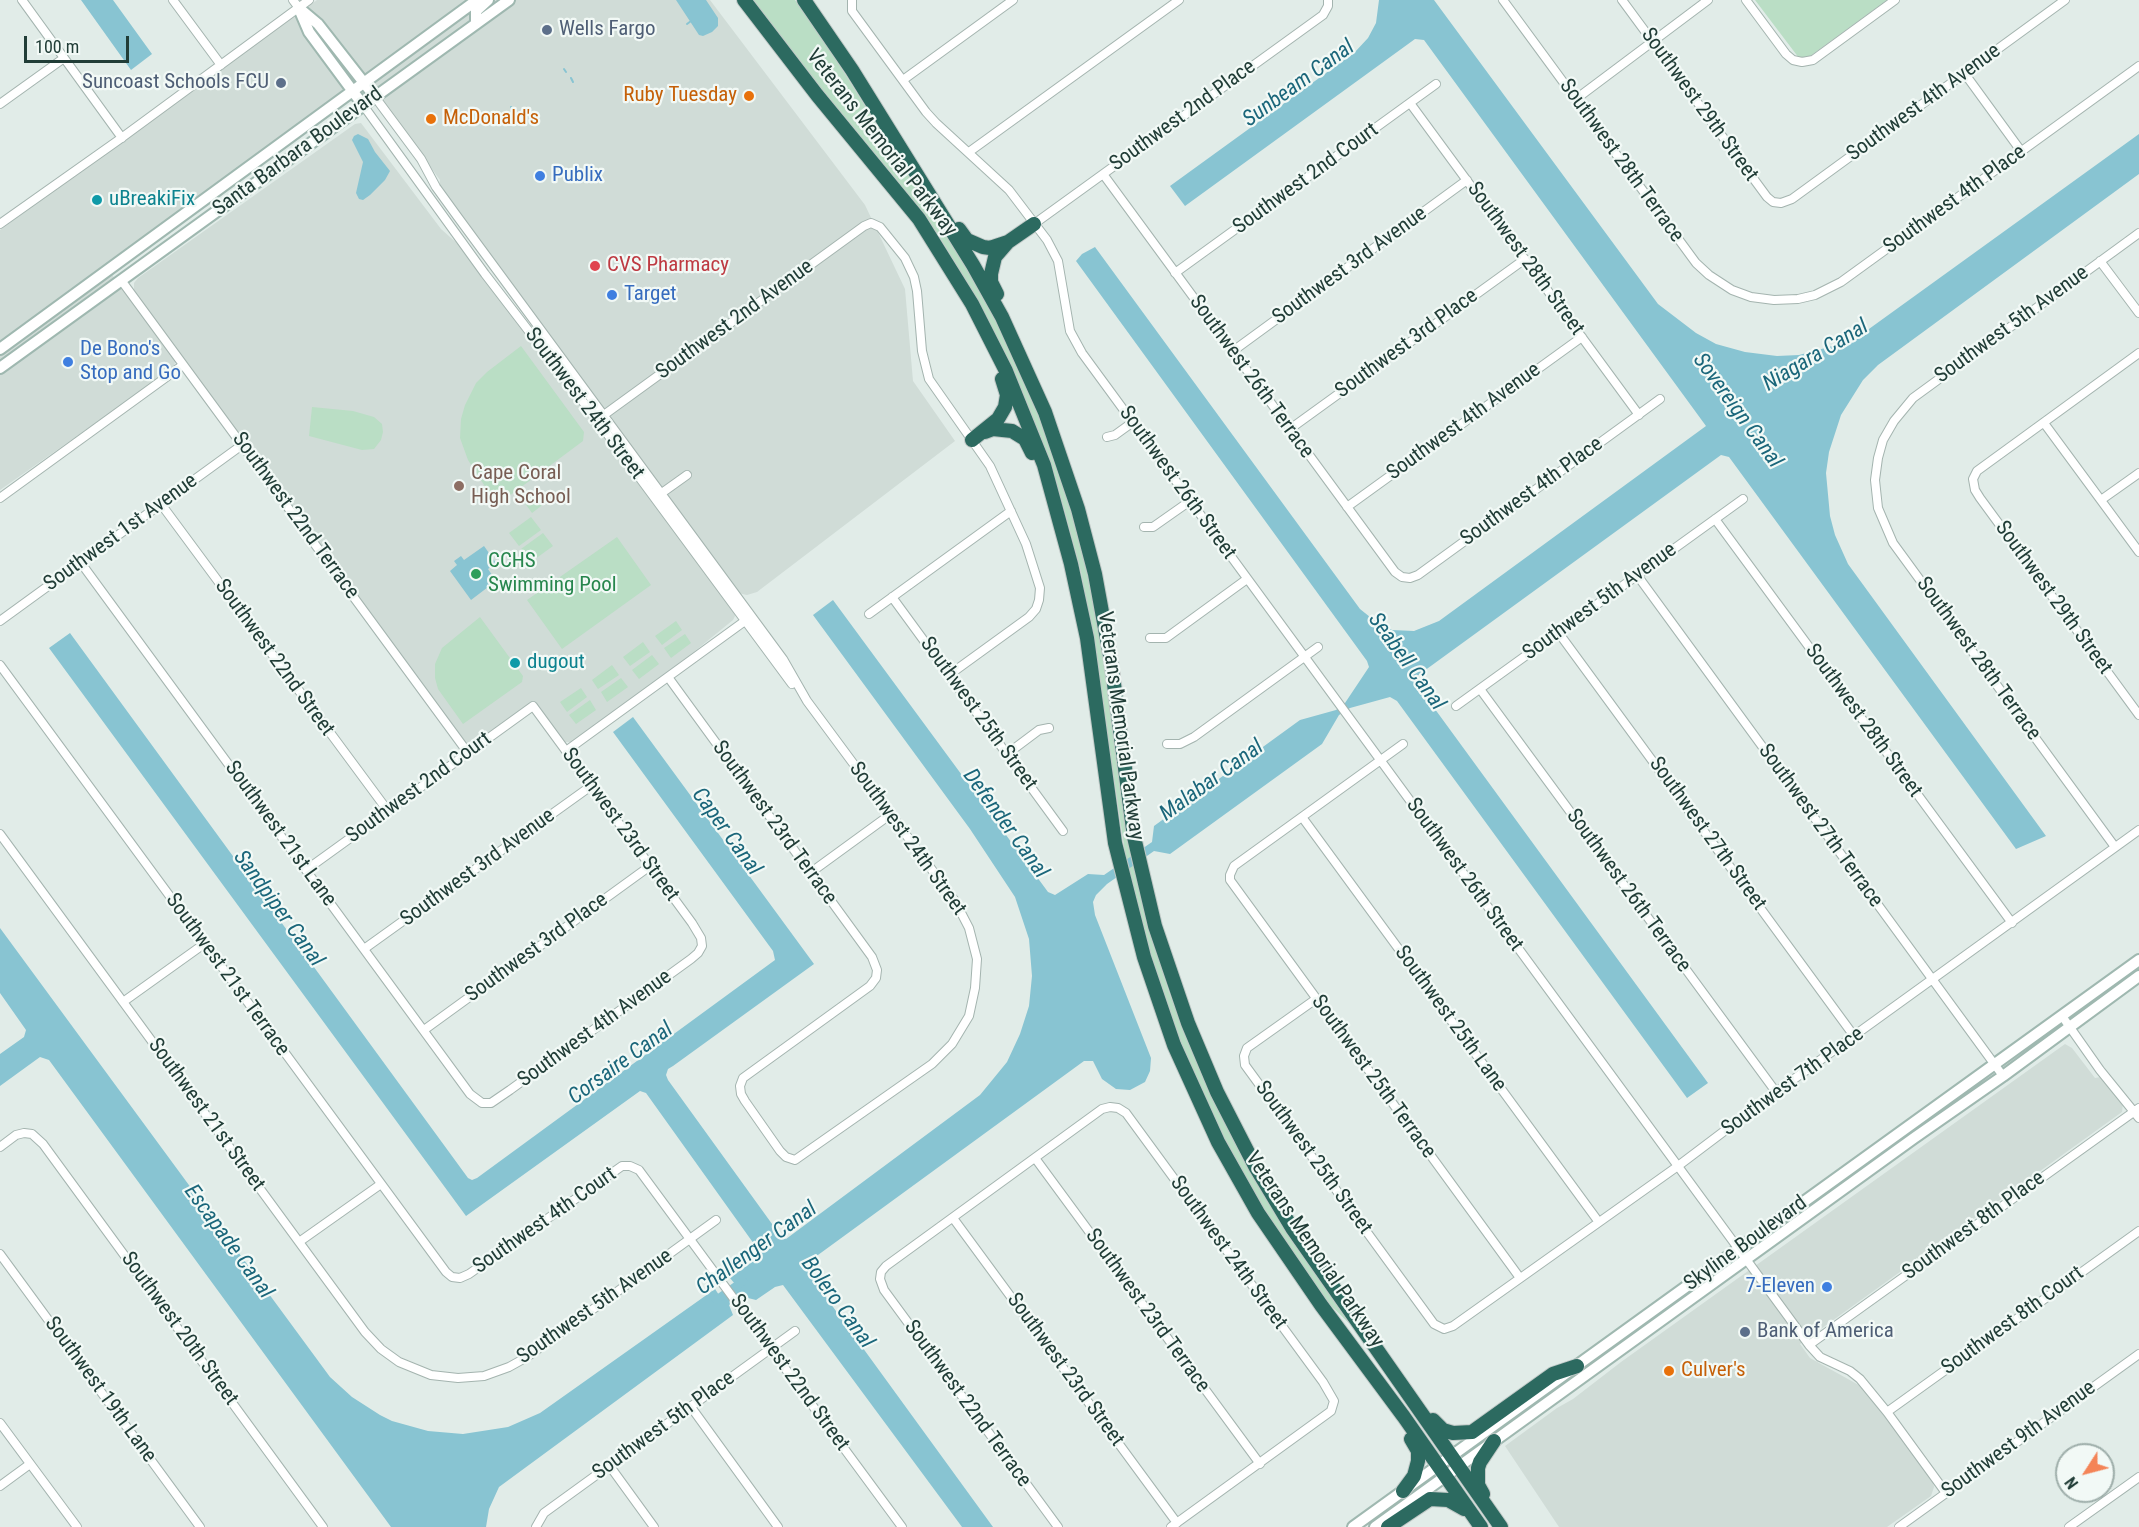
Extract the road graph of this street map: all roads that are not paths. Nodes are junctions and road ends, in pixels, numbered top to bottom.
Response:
1 (22, 0) edge
2 (173, 0) edge
3 (309, 0) edge
4 (459, 0) edge
5 (477, 0) edge
6 (488, 0) edge
7 (509, 0) edge
8 (744, 0) edge
9 (852, 0) edge
10 (1013, 0) edge
11 (1179, 0) edge
12 (1503, 0) edge
13 (1623, 0) edge
14 (1708, 0) edge
15 (1746, 0) edge
16 (1895, 0) edge
17 (2065, 0) edge
18 (807, 3) edge
19 (1328, 3) edge
20 (296, 4) edge
21 (460, 12) junction
22 (478, 27) junction
23 (831, 39) junction
24 (1653, 41) junction
25 (64, 58) junction
26 (221, 65) junction
27 (2139, 66) edge
28 (1965, 74) junction
29 (903, 80) junction
30 (364, 83) junction
31 (1436, 84) dead end
32 (353, 91) junction
33 (375, 97) junction
34 (1576, 99) junction
35 (1410, 103) junction
36 (0, 104) edge
37 (363, 105) junction
38 (122, 138) junction
39 (389, 142) junction
40 (2021, 151) junction
41 (969, 152) junction
42 (1103, 174) junction
43 (431, 176) junction
44 (1467, 180) junction
45 (1781, 203) joint
46 (919, 219) junction
47 (0, 224) edge
48 (1034, 224) junction
49 (2139, 233) edge
50 (1008, 242) junction
51 (1525, 259) junction
52 (2100, 261) junction
53 (1175, 273) junction
54 (121, 280) junction
55 (1758, 298) joint
56 (2139, 313) edge
57 (1582, 337) junction
58 (0, 349) edge
59 (1233, 351) junction
60 (2139, 353) edge
61 (183, 365) junction
62 (0, 368) edge
63 (1660, 399) dead end
64 (1045, 412) junction
65 (1639, 415) junction
66 (601, 418) junction
67 (1132, 422) junction
68 (2044, 423) junction
69 (1290, 429) junction
70 (976, 437) junction
71 (1107, 437) dead end
72 (242, 445) junction
73 (1878, 458) joint
74 (2139, 472) edge
75 (687, 475) dead end
76 (658, 496) junction
77 (0, 498) edge
78 (1743, 499) dead end
79 (2101, 500) junction
80 (1190, 501) junction
81 (161, 504) junction
82 (1347, 507) junction
83 (1011, 511) junction
84 (1715, 519) junction
85 (1144, 527) dead end
86 (2139, 552) edge
87 (81, 563) junction
88 (1637, 575) junction
89 (1402, 577) joint
90 (1248, 579) junction
91 (892, 597) junction
92 (868, 614) dead end
93 (748, 619) junction
94 (0, 621) edge
95 (1558, 632) junction
96 (1087, 638) junction
97 (1150, 638) dead end
98 (1318, 647) dead end
99 (1305, 657) junction
100 (0, 665) edge
101 (949, 675) junction
102 (668, 677) junction
103 (1480, 689) junction
104 (533, 706) joint
105 (1456, 706) dead end
106 (2139, 716) edge
107 (1049, 728) dead end
108 (1167, 744) dead end
109 (1403, 744) dead end
110 (566, 752) junction
111 (468, 753) junction
112 (1007, 753) junction
113 (1380, 761) junction
114 (591, 786) junction
115 (388, 811) junction
116 (891, 814) junction
117 (1302, 817) junction
118 (2139, 830) edge
119 (1063, 831) dead end
120 (0, 834) edge
121 (2115, 847) junction
122 (650, 866) junction
123 (306, 870) junction
124 (810, 873) junction
125 (2012, 923) junction
126 (204, 944) junction
127 (702, 946) joint
128 (364, 949) junction
129 (2139, 960) edge
130 (2139, 976) edge
131 (1933, 980) junction
132 (1316, 999) junction
133 (123, 1002) junction
134 (2062, 1016) junction
135 (2069, 1027) junction
136 (424, 1030) junction
137 (1854, 1036) junction
138 (1995, 1064) junction
139 (2003, 1076) junction
140 (1776, 1092) junction
141 (482, 1103) joint
142 (2137, 1113) edge
143 (0, 1147) edge
144 (1035, 1158) junction
145 (795, 1160) joint
146 (630, 1166) joint
147 (1678, 1166) junction
148 (381, 1184) junction
149 (953, 1218) junction
150 (716, 1220) dead end
151 (1599, 1221) junction
152 (2139, 1231) edge
153 (690, 1239) junction
154 (299, 1242) junction
155 (1739, 1249) junction
156 (0, 1254) edge
157 (1746, 1259) junction
158 (460, 1278) joint
159 (1520, 1278) junction
160 (1322, 1305) junction
161 (1444, 1329) joint
162 (795, 1331) dead end
163 (1809, 1345) junction
164 (771, 1348) junction
165 (2139, 1354) edge
166 (1577, 1366) junction
167 (431, 1375) joint
168 (1400, 1382) junction
169 (690, 1407) junction
170 (1887, 1412) junction
171 (0, 1423) edge
172 (1494, 1441) junction
173 (1455, 1461) junction
174 (30, 1464) junction
175 (1260, 1464) junction
176 (609, 1465) junction
177 (1442, 1471) junction
178 (2139, 1477) edge
179 (0, 1486) edge
180 (1403, 1491) junction
181 (1946, 1493) junction
182 (1472, 1514) junction
183 (1174, 1525) edge
184 (536, 1526) edge
185 (76, 1527) edge
186 (200, 1527) edge
187 (323, 1527) edge
188 (654, 1527) edge
189 (778, 1527) edge
190 (902, 1527) edge
191 (1058, 1527) edge
192 (1353, 1527) edge
193 (1375, 1527) edge
194 (1388, 1527) edge
195 (1481, 1527) edge
196 (1501, 1527) edge
197 (1507, 1527) edge
198 (1899, 1527) edge
199 (2069, 1527) edge

1 - 25 street
2 - 26 street
3 - 20 street
4 - 21 street
5 - 21 street, Santa Barbara Boulevard
6 - 22 street
7 - 22 street, Santa Barbara Boulevard
8 - 46 highway, Veterans Memorial Parkway
9 - 29 street
10 - 29 street
11 - 41 street
12 - 34 street, Southwest 28th Terrace
13 - 24 street, Southwest 29th Street
14 - 24 street
15 - 16 street
17 - 28 street, Southwest 4th Avenue
18 - 23 highway, Veterans Memorial Parkway
19 - 42 street, Southwest 2nd Place
20 - 26 street
20 - 30 street
20 - 32 street
21 - 30 street, Santa Barbara Boulevard
22 - 33 street, Santa Barbara Boulevard
23 - 50 highway
23 - 64 highway, Veterans Memorial Parkway
24 - 34 street
24 - 45 street, Southwest 29th Street
25 - 36 street
25 - 38 street
26 - 38 street
27 - 40 street, Southwest 4th Place
28 - 40 street
28 - 45 street, Southwest 4th Avenue
29 - 41 street
30 - 32 street, Santa Barbara Boulevard
30 - 33 street
31 - 35 street, Southwest 2nd Court
32 - 37 street
32 - 58 street, Santa Barbara Boulevard
33 - 37 street, Santa Barbara Boulevard
33 - 43 street, Southwest 24th Street
34 - 55 street, Southwest 28th Terrace
35 - 44 street, Southwest 28th Street
35 - 53 street, Southwest 2nd Court
37 - 39 street, Southwest 24th Street
37 - 54 street, Santa Barbara Boulevard
38 - 47 street
39 - 43 street
39 - 66 street, Southwest 24th Street
40 - 55 street, Southwest 4th Place
41 - 48 street
42 - 48 street, Southwest 2nd Place
42 - 53 street, Southwest 26th Terrace
43 - 66 street, Southwest 24th Street
44 - 51 street, Southwest 28th Street
44 - 59 street, Southwest 3rd Avenue
46 - 70 highway
46 - 96 highway, Veterans Memorial Parkway
48 - 50 highway
48 - 67 street, Southwest 26th Street
49 - 52 street, Southwest 5th Avenue
50 - 64 highway
51 - 57 street, Southwest 28th Street
51 - 69 street, Southwest 3rd Place
52 - 56 street
52 - 73 street, Southwest 5th Avenue
53 - 59 street, Southwest 26th Terrace
54 - 61 street, Southwest 22nd Terrace
54 - 62 street, Santa Barbara Boulevard
57 - 65 street, Southwest 28th Street
57 - 82 street, Southwest 4th Avenue
59 - 69 street, Southwest 26th Terrace
60 - 68 street
61 - 72 street, Southwest 22nd Terrace
61 - 77 street
63 - 65 street, Southwest 4th Place
64 - 168 highway, Veterans Memorial Parkway
65 - 89 street, Southwest 4th Place
66 - 70 street, Southwest 2nd Avenue
66 - 76 street, Southwest 24th Street
67 - 71 street
67 - 80 street, Southwest 26th Street
68 - 79 street
68 - 106 street, Southwest 29th Street
69 - 82 street, Southwest 26th Terrace
70 - 83 street
70 - 96 highway
72 - 81 street, Southwest 1st Avenue
72 - 111 street, Southwest 22nd Terrace
73 - 121 street, Southwest 28th Terrace
74 - 79 street
75 - 76 street
76 - 93 street, Southwest 24th Street
78 - 84 street, Southwest 5th Avenue
79 - 86 street
80 - 85 street
80 - 90 street, Southwest 26th Street
81 - 87 street, Southwest 1st Avenue
81 - 115 street, Southwest 22nd Street
82 - 89 street, Southwest 26th Terrace
83 - 91 street
83 - 101 street
84 - 88 street, Southwest 5th Avenue
84 - 125 street, Southwest 28th Street
87 - 94 street, Southwest 1st Avenue
87 - 123 street, Southwest 21st Lane
88 - 95 street, Southwest 5th Avenue
88 - 131 street, Southwest 27th Terrace
90 - 97 street
90 - 99 street, Southwest 26th Street
91 - 92 street
91 - 101 street, Southwest 25th Street
93 - 102 street
93 - 116 street, Southwest 24th Street
95 - 103 street, Southwest 5th Avenue
95 - 137 street, Southwest 27th Street
96 - 160 highway, Veterans Memorial Parkway
98 - 99 street
99 - 108 street
99 - 113 street, Southwest 26th Street
100 - 126 street, Southwest 21st Terrace
101 - 112 street, Southwest 25th Street
102 - 110 street
102 - 124 street, Southwest 23rd Terrace
103 - 105 street, Southwest 5th Avenue
103 - 140 street, Southwest 26th Terrace
104 - 110 street, Southwest 23rd Street
104 - 111 street, Southwest 2nd Court
107 - 112 street
109 - 113 street
110 - 114 street, Southwest 23rd Street
111 - 115 street, Southwest 2nd Court
112 - 119 street, Southwest 25th Street
113 - 117 street
113 - 147 street, Southwest 26th Street
114 - 122 street, Southwest 23rd Street
114 - 128 street, Southwest 3rd Avenue
115 - 123 street, Southwest 2nd Court
116 - 124 street
116 - 145 street, Southwest 24th Street
117 - 132 street, Southwest 25th Terrace
117 - 151 street, Southwest 25th Lane
118 - 121 street, Southwest 7th Place
120 - 133 street, Southwest 21st Street
121 - 125 street, Southwest 7th Place
122 - 127 street, Southwest 23rd Street
122 - 136 street, Southwest 3rd Place
123 - 128 street, Southwest 21st Lane
124 - 145 street, Southwest 23rd Terrace
125 - 131 street, Southwest 7th Place
126 - 133 street
126 - 148 street, Southwest 21st Terrace
127 - 141 street, Southwest 4th Avenue
128 - 136 street, Southwest 21st Lane
129 - 134 street, Skyline Boulevard
130 - 135 street, Skyline Boulevard
131 - 137 street, Southwest 7th Place
131 - 138 street, Southwest 27th Terrace
132 - 159 street, Southwest 25th Terrace
132 - 161 street, Southwest 25th Street
133 - 154 street, Southwest 21st Street
134 - 135 street
134 - 138 street, Skyline Boulevard
135 - 139 street, Skyline Boulevard
135 - 142 street
136 - 141 street, Southwest 21st Lane
137 - 140 street, Southwest 7th Place
138 - 139 street, Southwest 27th Terrace
138 - 155 street, Skyline Boulevard
139 - 157 street, Skyline Boulevard
140 - 147 street, Southwest 7th Place
142 - 163 street, Southwest 8th Place
143 - 187 street, Southwest 20th Street
144 - 149 street
144 - 175 street, Southwest 23rd Terrace
144 - 175 street, Southwest 24th Street
146 - 153 street, Southwest 22nd Street
146 - 158 street, Southwest 4th Court
147 - 151 street, Southwest 7th Place
147 - 155 street, Southwest 26th Street
148 - 154 street
148 - 158 street, Southwest 21st Terrace
149 - 183 street, Southwest 23rd Street
149 - 191 street, Southwest 22nd Terrace
150 - 153 street, Southwest 5th Avenue
151 - 159 street, Southwest 7th Place
152 - 170 street, Southwest 8th Court
153 - 164 street, Southwest 22nd Street
153 - 167 street, Southwest 5th Avenue
154 - 167 street, Southwest 21st Street
155 - 157 street, Southwest 26th Street
155 - 166 street, Skyline Boulevard
156 - 186 street, Southwest 19th Lane
157 - 163 street, Southwest 26th Street
157 - 172 street, Skyline Boulevard
159 - 161 street, Southwest 7th Place
160 - 177 highway, Veterans Memorial Parkway
160 - 180 highway
162 - 164 street, Southwest 5th Place
163 - 170 street, Southwest 26th Street
164 - 169 street, Southwest 5th Place
164 - 190 street, Southwest 22nd Street
165 - 181 street, Southwest 9th Avenue
166 - 168 highway
166 - 173 street, Skyline Boulevard
168 - 173 highway, Veterans Memorial Parkway
169 - 176 street, Southwest 5th Place
169 - 189 street
170 - 181 street, Southwest 26th Street
171 - 174 street
172 - 173 street, Skyline Boulevard
172 - 197 highway
173 - 177 street, Skyline Boulevard
173 - 196 highway, Veterans Memorial Parkway
174 - 179 street
174 - 185 street
175 - 183 street
176 - 184 street, Southwest 5th Place
176 - 188 street
177 - 180 street, Skyline Boulevard
177 - 182 highway, Veterans Memorial Parkway
177 - 193 street, Skyline Boulevard
178 - 199 street
180 - 192 street, Skyline Boulevard
181 - 198 street, Southwest 9th Avenue
182 - 194 highway
182 - 195 highway, Veterans Memorial Parkway

